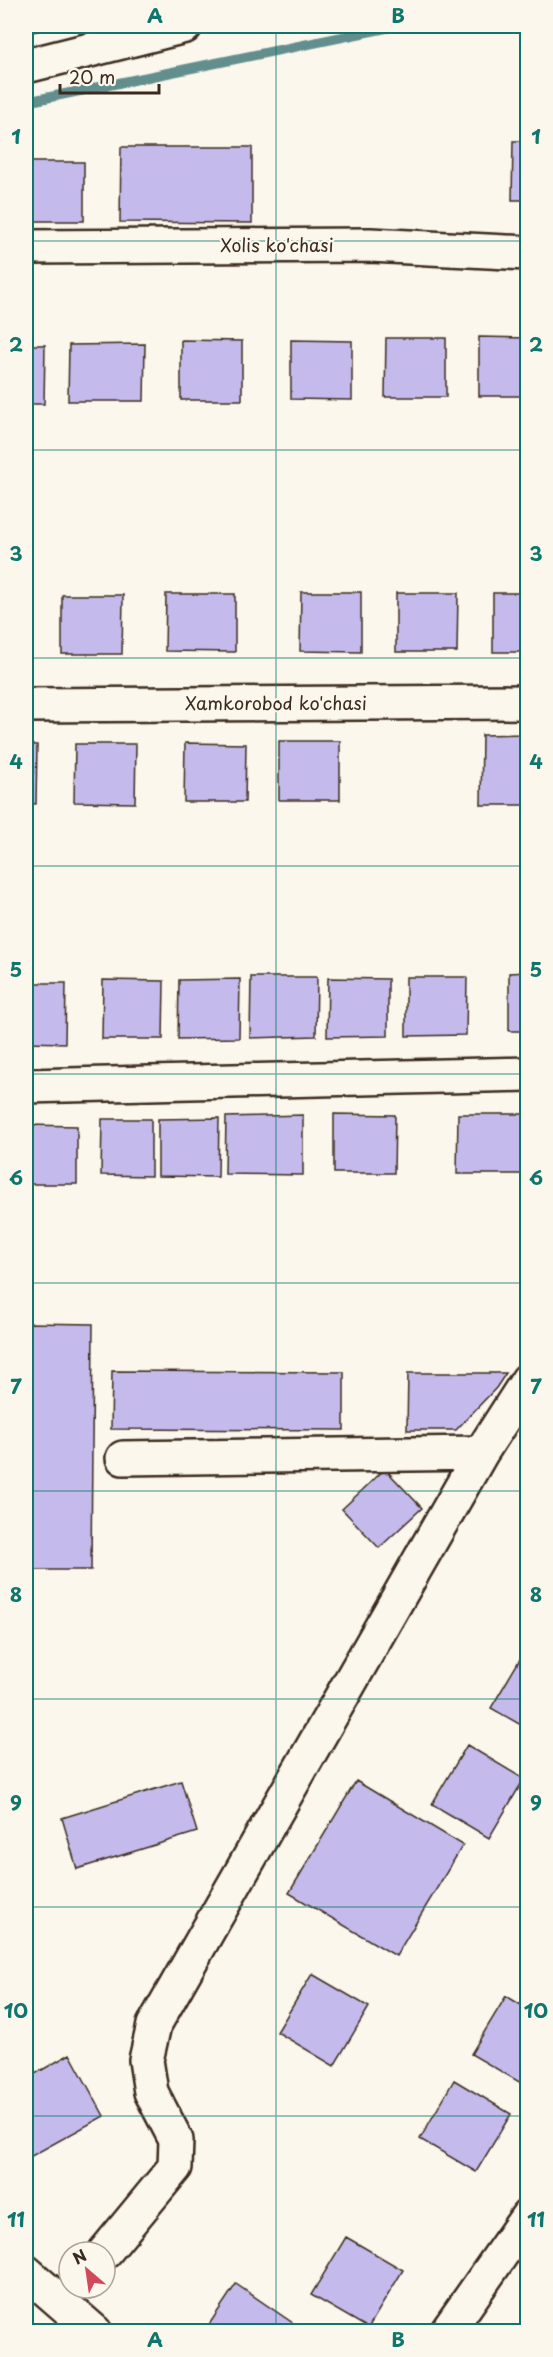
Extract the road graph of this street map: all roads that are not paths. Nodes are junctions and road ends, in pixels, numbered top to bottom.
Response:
1 (185, 26) edge
2 (26, 66) edge
3 (26, 247) edge
4 (528, 253) edge
5 (528, 702) edge
6 (26, 705) edge
7 (528, 1074) edge
8 (26, 1086) edge
9 (528, 1380) edge
10 (481, 1453) junction
11 (123, 1458) dead end
12 (528, 2217) edge
13 (115, 2240) edge
14 (26, 2272) edge
15 (57, 2289) edge
16 (72, 2300) edge
17 (96, 2331) edge
18 (447, 2331) edge

1 - 2 street
3 - 4 street, Xolis ko'chasi
5 - 6 street, Xamkorobod ko'chasi
7 - 8 street
9 - 10 street
10 - 11 street
10 - 13 street
12 - 18 street
14 - 15 street
16 - 17 street

